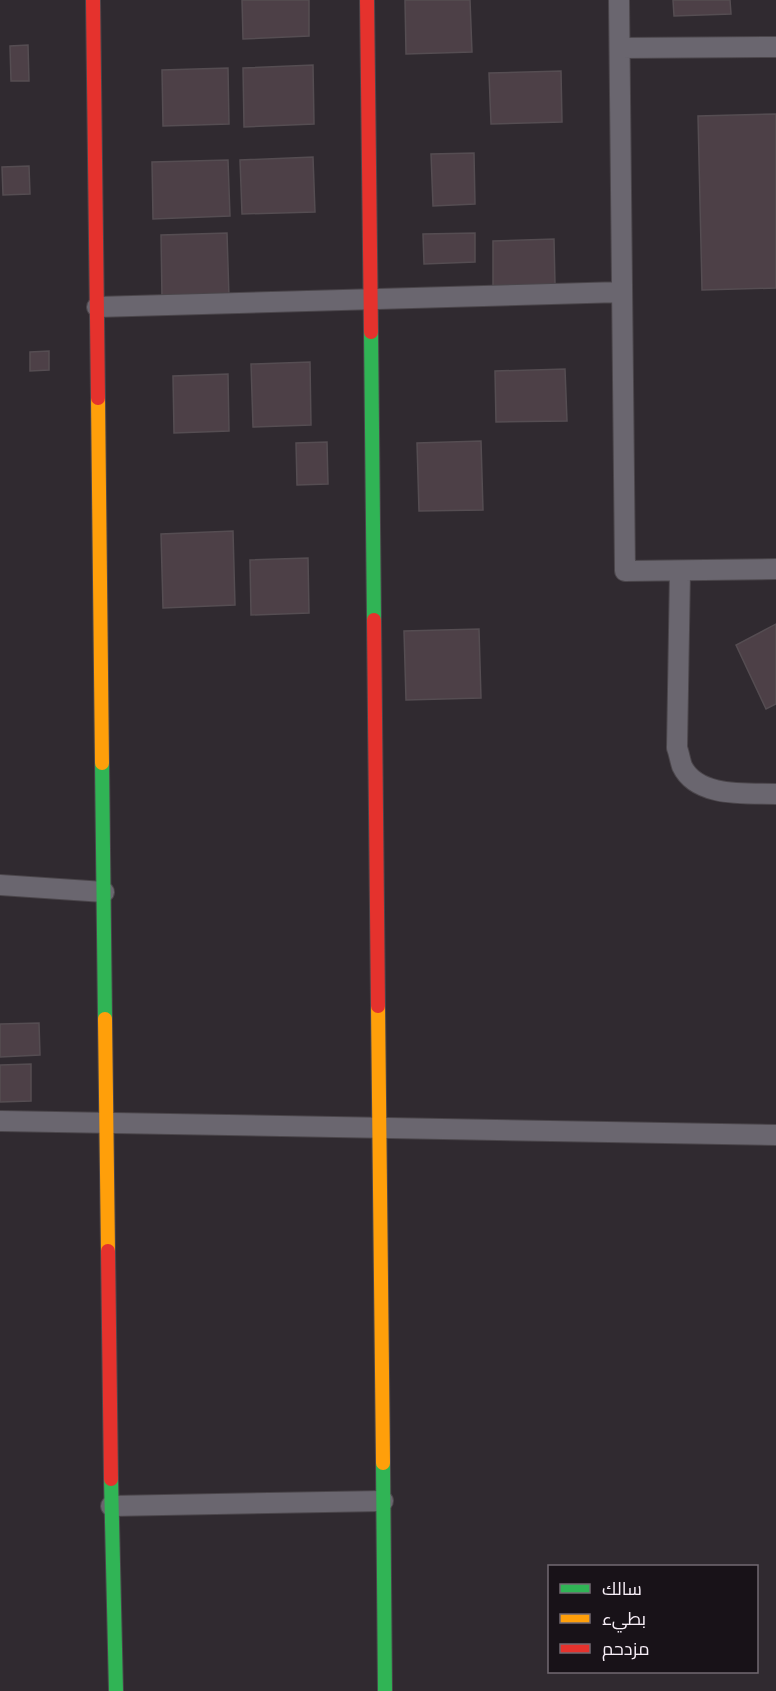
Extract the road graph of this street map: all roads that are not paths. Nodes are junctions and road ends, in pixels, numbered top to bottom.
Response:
1 (93, 0) edge
2 (367, 0) edge
3 (619, 0) edge
4 (776, 47) edge
5 (620, 48) junction
6 (622, 292) junction
7 (370, 300) junction
8 (97, 307) junction
9 (776, 569) edge
10 (680, 570) junction
11 (776, 794) edge
12 (0, 885) edge
13 (104, 892) junction
14 (0, 1121) edge
15 (107, 1123) junction
16 (379, 1128) junction
17 (776, 1135) edge
18 (383, 1501) junction
19 (111, 1506) junction
20 (116, 1691) edge
21 (385, 1691) edge

1 - 8 street
2 - 7 street
3 - 5 street
4 - 5 street
5 - 6 street
6 - 7 street
6 - 10 street
7 - 8 street
7 - 16 street
8 - 13 street
9 - 10 street
10 - 11 street
12 - 13 street
13 - 15 street
14 - 15 street
15 - 16 street
15 - 19 street
16 - 17 street
16 - 18 street
18 - 19 street
18 - 21 street
19 - 20 street

